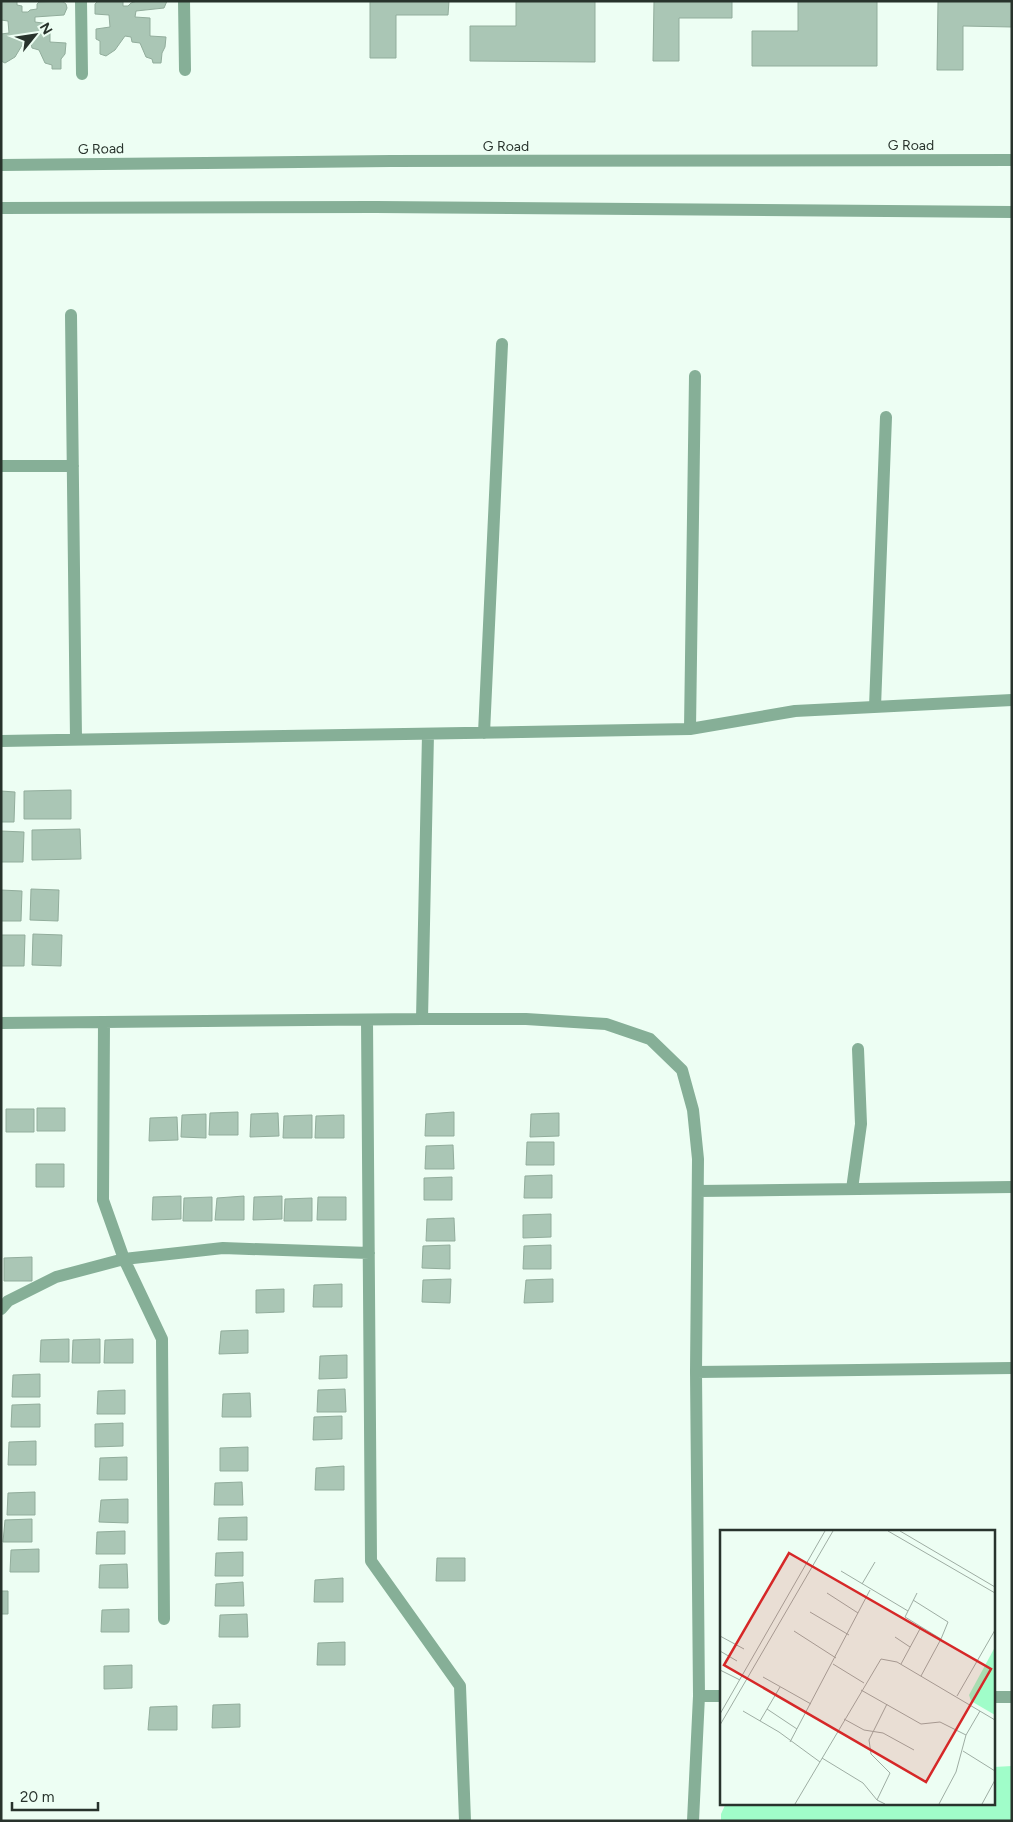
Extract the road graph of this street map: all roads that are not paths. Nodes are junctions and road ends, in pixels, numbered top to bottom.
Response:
1 (81, 1) edge
2 (184, 1) edge
3 (185, 70) dead end
4 (82, 74) dead end
5 (1012, 160) edge
6 (1, 165) edge
7 (1, 208) edge
8 (1012, 212) edge
9 (71, 316) dead end
10 (502, 344) dead end
11 (695, 376) dead end
12 (886, 417) dead end
13 (1, 466) edge
14 (73, 466) junction
15 (1012, 700) edge
16 (875, 707) junction
17 (690, 729) junction
18 (484, 732) junction
19 (428, 734) junction
20 (76, 739) junction
21 (1, 740) edge
22 (422, 1019) junction
23 (367, 1020) junction
24 (104, 1022) junction
25 (1, 1023) edge
26 (858, 1049) dead end
27 (1012, 1186) edge
28 (852, 1189) junction
29 (698, 1191) junction
30 (369, 1253) junction
31 (124, 1259) junction
32 (1, 1309) edge
33 (1012, 1368) edge
34 (696, 1372) junction
35 (164, 1619) dead end
36 (700, 1696) junction
37 (720, 1696) edge
38 (996, 1697) edge
39 (1012, 1697) edge
40 (465, 1821) edge
41 (693, 1821) edge

1 - 4 street
2 - 3 street
5 - 6 street, G Road
7 - 8 street
9 - 14 street
10 - 18 street
11 - 17 street
12 - 16 street
13 - 14 street
14 - 20 street
15 - 16 street
16 - 17 street
17 - 18 street
18 - 19 street
19 - 20 street
19 - 22 street
20 - 21 street
22 - 23 street
22 - 29 street
23 - 24 street
23 - 30 street
24 - 25 street
24 - 31 street
26 - 28 street
27 - 28 street
28 - 29 street
29 - 34 street
30 - 31 street
30 - 40 street
31 - 32 street
31 - 35 street
33 - 34 street
34 - 36 street
36 - 37 street
36 - 41 street
38 - 39 street

